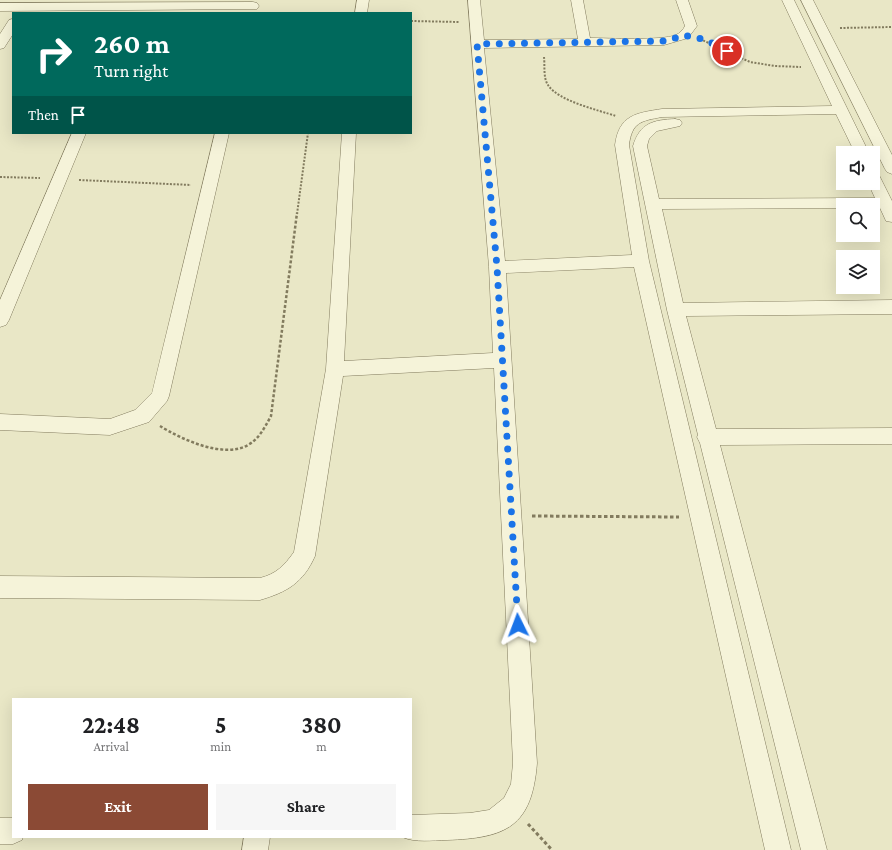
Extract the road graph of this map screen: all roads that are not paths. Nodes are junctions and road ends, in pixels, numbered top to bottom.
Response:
1 (362, 0) edge
2 (474, 0) edge
3 (577, 0) edge
4 (682, 0) edge
5 (788, 0) edge
6 (807, 0) edge
7 (253, 6) edge
8 (0, 7) edge
9 (20, 10) edge
10 (131, 10) edge
11 (361, 12) edge
12 (12, 25) edge
13 (585, 43) junction
14 (477, 44) junction
15 (0, 45) edge
16 (834, 55) junction
17 (817, 61) junction
18 (843, 115) junction
19 (79, 134) edge
20 (222, 134) edge
21 (349, 134) edge
22 (858, 146) edge
23 (892, 168) edge
24 (879, 190) edge
25 (885, 203) junction
26 (652, 204) junction
27 (892, 217) edge
28 (641, 261) junction
29 (497, 267) junction
30 (892, 307) edge
31 (676, 310) junction
32 (0, 320) edge
33 (502, 360) junction
34 (334, 369) junction
35 (0, 422) edge
36 (892, 436) edge
37 (707, 438) junction
38 (0, 587) edge
39 (412, 828) edge
40 (0, 831) edge
41 (12, 831) edge
42 (257, 838) edge
43 (255, 850) edge
44 (778, 850) edge
45 (814, 850) edge

1 - 11 street
2 - 14 street
3 - 13 street
4 - 13 street
5 - 17 street
6 - 16 street
7 - 10 street
8 - 9 street
9 - 10 street
12 - 15 street
13 - 14 street
14 - 29 street
16 - 17 street
16 - 23 street
17 - 18 street
18 - 22 street
18 - 26 street
18 - 28 street
19 - 32 street
20 - 35 street
21 - 34 street
24 - 25 street
25 - 26 street
25 - 27 street
26 - 31 street
28 - 29 street
28 - 44 street
29 - 33 street
30 - 31 street
31 - 37 street
33 - 34 street
33 - 39 street
34 - 38 street
36 - 37 street
37 - 45 street
40 - 41 street
42 - 43 street

